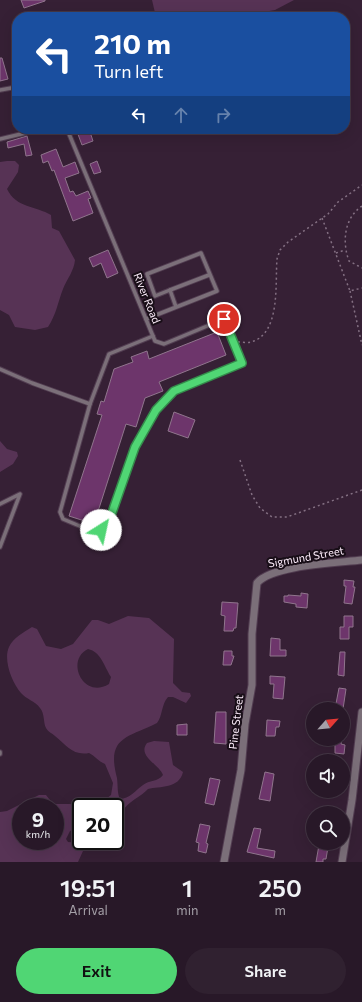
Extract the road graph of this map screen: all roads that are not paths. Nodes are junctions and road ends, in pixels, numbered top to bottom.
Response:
1 (12, 88) edge
2 (0, 90) edge
3 (21, 134) edge
4 (69, 134) edge
5 (0, 139) edge
6 (210, 274) junction
7 (170, 290) junction
8 (176, 307) junction
9 (146, 319) junction
10 (153, 336) junction
11 (0, 369) edge
12 (90, 404) junction
13 (0, 504) edge
14 (0, 547) edge
15 (362, 560) edge
16 (257, 583) joint
17 (362, 712) edge
18 (224, 862) edge
19 (342, 862) edge

1 - 2 lane
3 - 5 lane
4 - 9 lane, River Road
6 - 7 lane
6 - 7 lane
6 - 8 lane
7 - 8 lane
8 - 9 lane
9 - 10 lane, River Road
10 - 12 lane, River Road
10 - 12 lane, River Road
11 - 12 lane
13 - 14 lane
15 - 16 street, Sigmund Street
16 - 18 street, Pine Street
17 - 19 street

